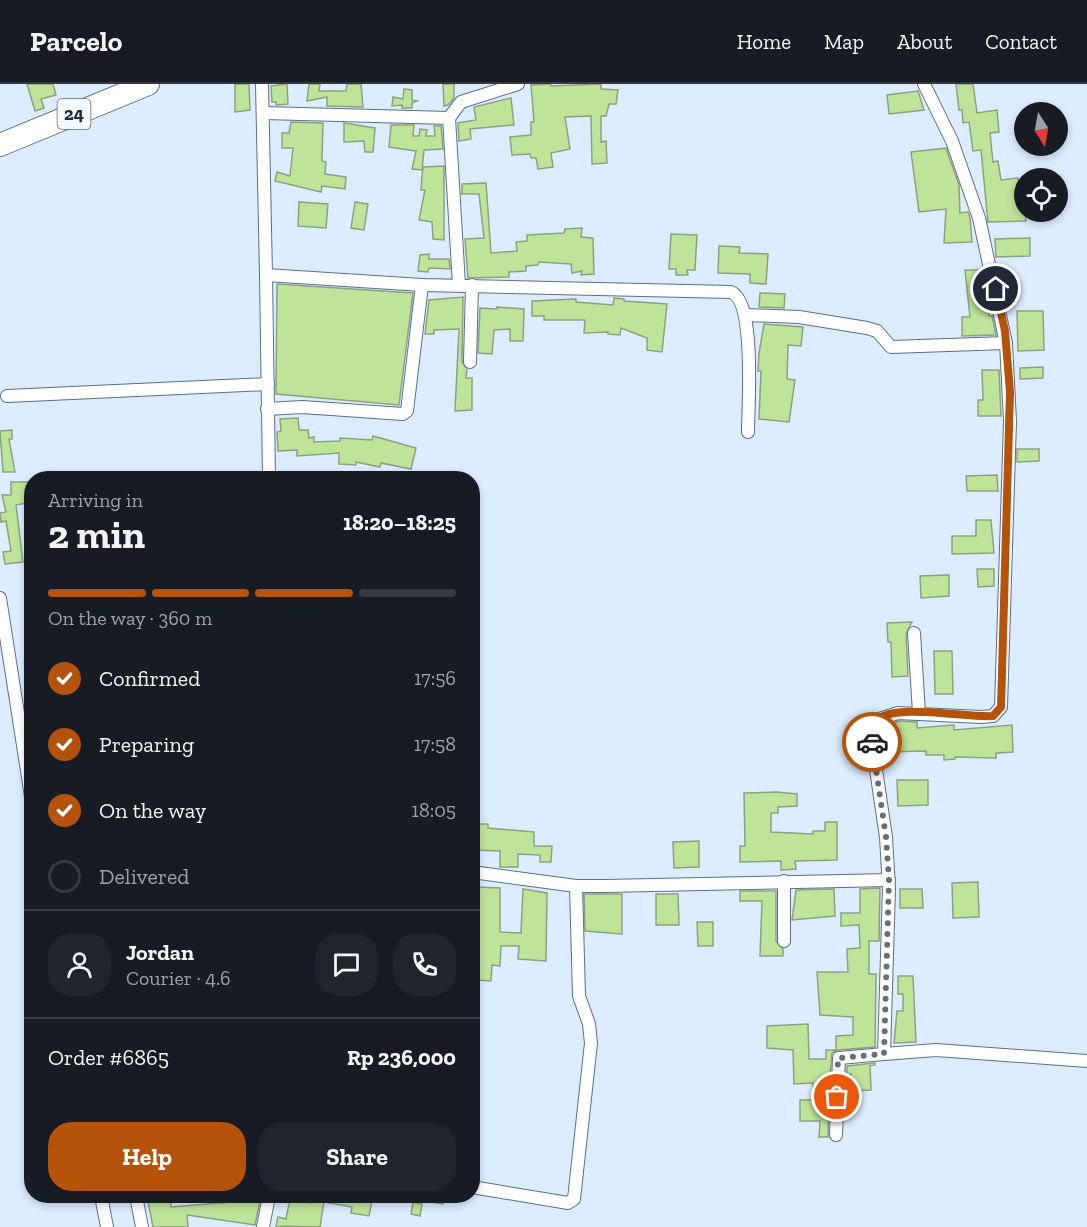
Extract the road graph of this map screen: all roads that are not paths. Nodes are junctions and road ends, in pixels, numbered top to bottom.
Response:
1 (147, 84) edge
2 (262, 84) edge
3 (518, 84) edge
4 (924, 84) edge
5 (264, 113) junction
6 (449, 118) junction
7 (0, 145) edge
8 (266, 275) junction
9 (422, 285) junction
10 (459, 285) junction
11 (472, 285) junction
12 (746, 315) junction
13 (1006, 343) junction
14 (470, 362) dead end
15 (268, 384) junction
16 (7, 396) dead end
17 (267, 409) junction
18 (748, 432) dead end
19 (269, 471) edge
20 (0, 598) edge
21 (914, 633) dead end
22 (919, 713) junction
23 (24, 752) edge
24 (480, 873) edge
25 (889, 880) junction
26 (784, 881) junction
27 (576, 886) junction
28 (784, 941) dead end
29 (884, 1054) junction
30 (1087, 1061) edge
31 (836, 1135) dead end
32 (480, 1188) edge
33 (102, 1203) edge
34 (137, 1203) edge
35 (268, 1203) edge
36 (107, 1227) edge
37 (142, 1227) edge
38 (263, 1227) edge

1 - 7 highway, 24
2 - 5 street
3 - 6 street
4 - 13 street
5 - 6 street
5 - 8 street
6 - 10 street
8 - 9 street
8 - 15 street
9 - 10 street
9 - 17 street
10 - 11 street
11 - 12 street
11 - 14 street
12 - 13 street
12 - 18 street
13 - 22 street
15 - 16 street
15 - 17 street
17 - 19 street
20 - 23 street
21 - 22 street
22 - 25 street
24 - 27 street
25 - 26 street
25 - 29 street
26 - 27 street
26 - 28 street
27 - 32 street
29 - 30 street
29 - 31 street
33 - 36 street
34 - 37 street
35 - 38 street

